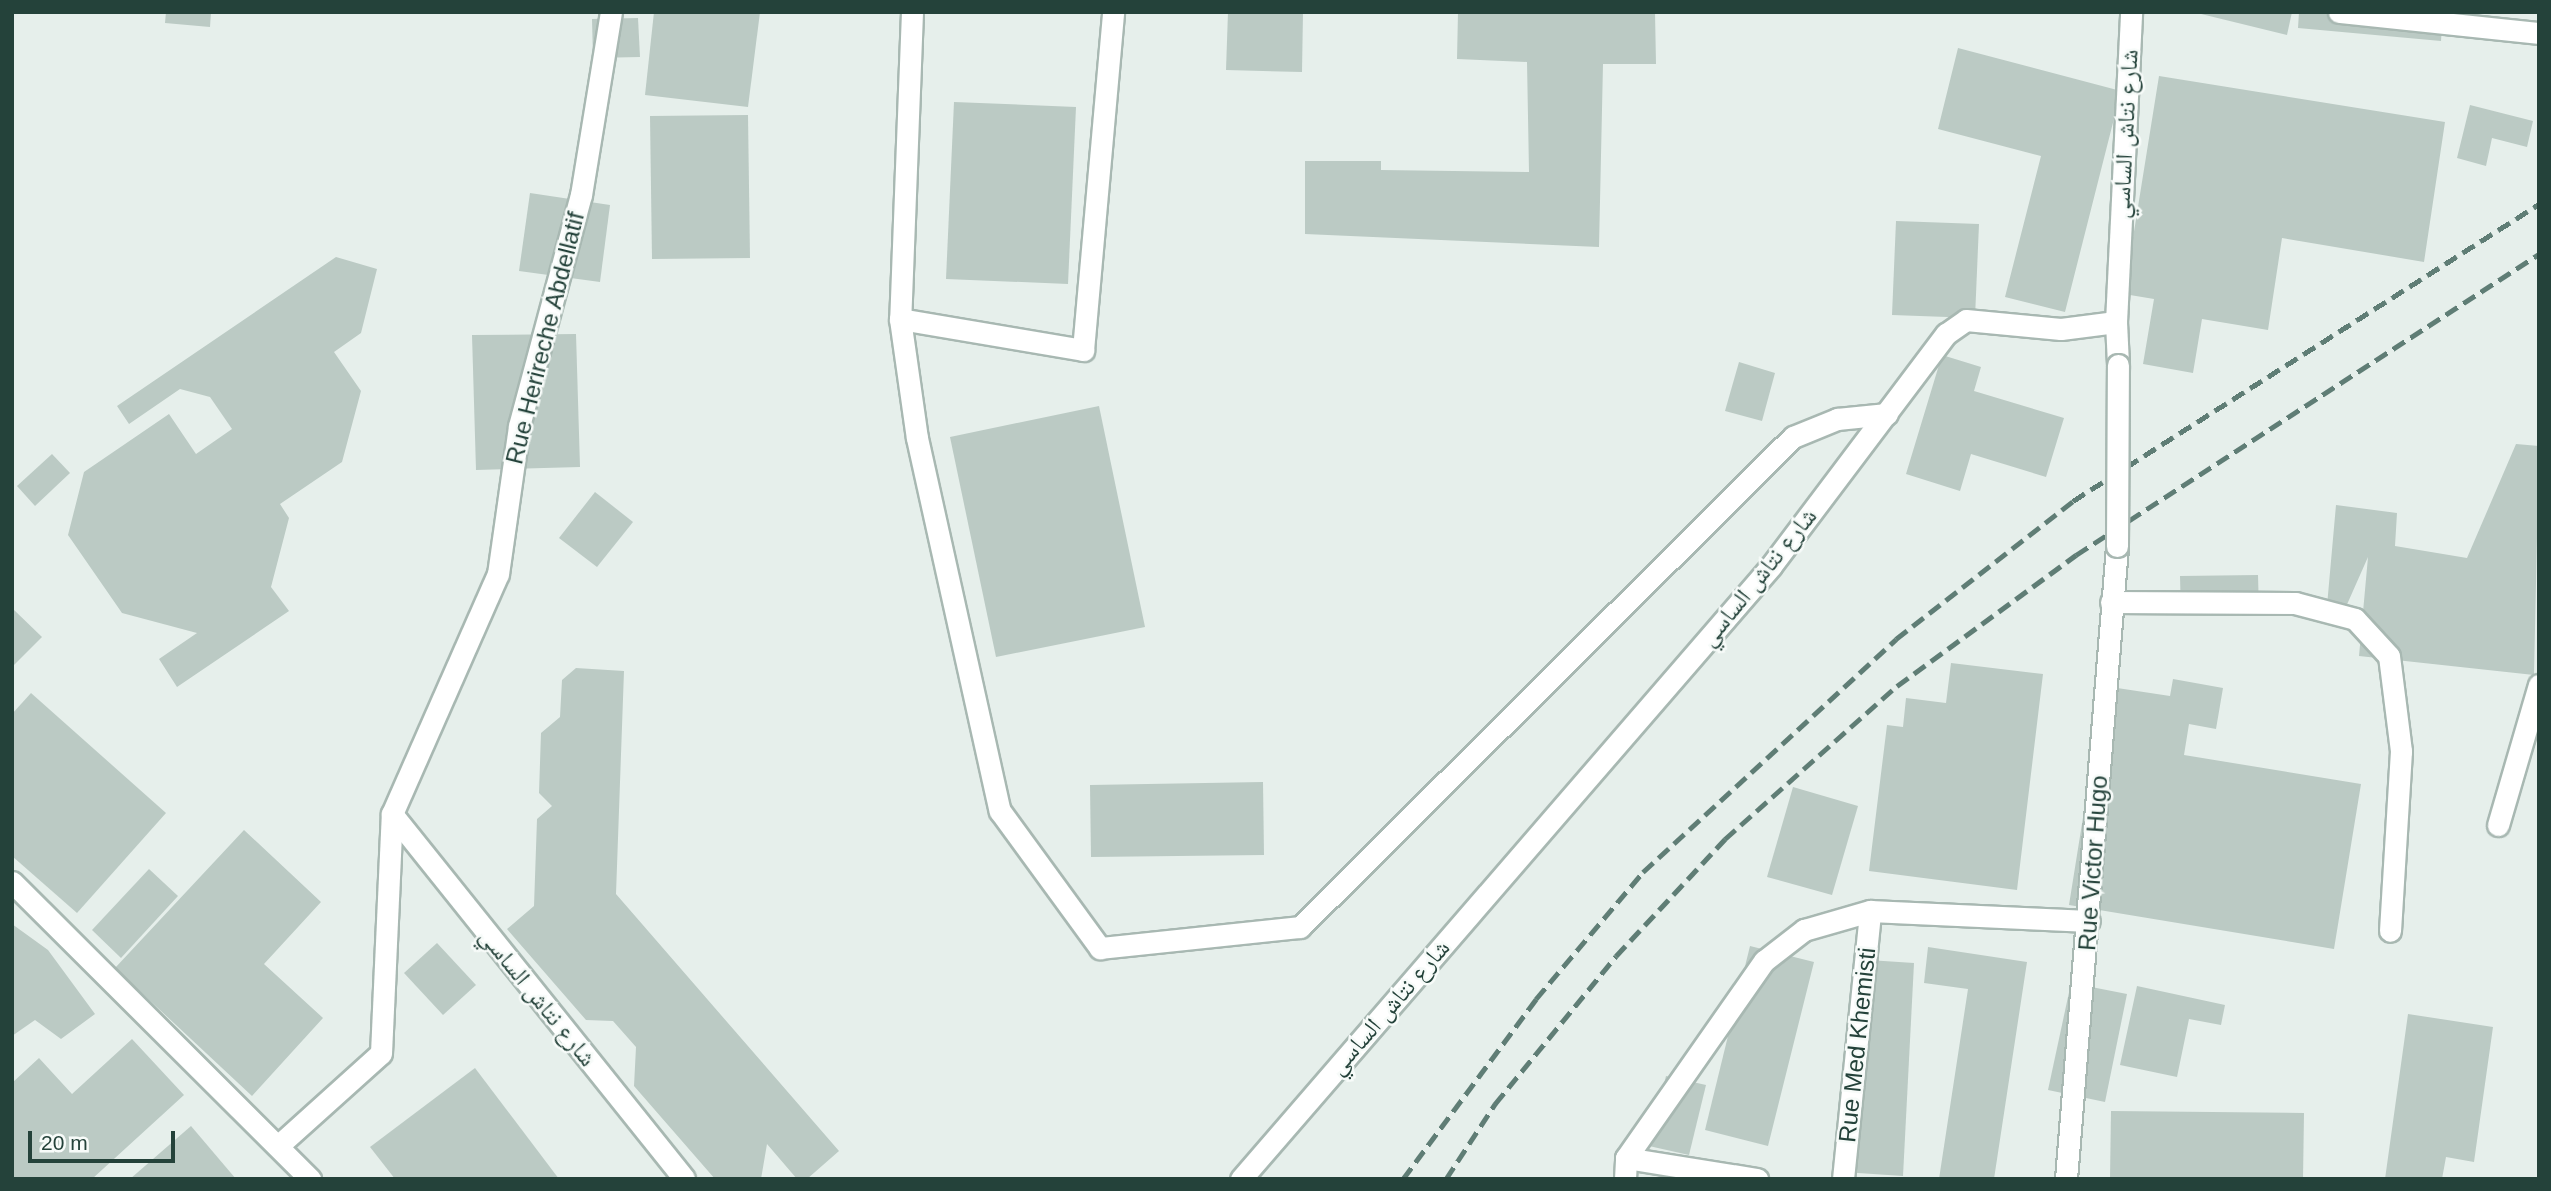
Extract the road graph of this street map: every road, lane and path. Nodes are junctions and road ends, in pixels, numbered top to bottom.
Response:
1 (611, 12) edge
2 (912, 12) edge
3 (1114, 12) edge
4 (2132, 12) edge
5 (2339, 12) edge
6 (2470, 17) edge
7 (2539, 33) edge
8 (900, 319) junction
9 (2116, 322) junction
10 (1887, 414) junction
11 (2111, 603) junction
12 (2539, 685) edge
13 (392, 814) junction
14 (2498, 825) dead end
15 (12, 882) edge
16 (1871, 911) junction
17 (2089, 921) junction
18 (2390, 931) dead end
19 (279, 1145) junction
20 (1625, 1168) edge
21 (310, 1179) edge
22 (684, 1179) edge
23 (1241, 1179) edge
24 (1757, 1179) edge
25 (1843, 1179) edge
26 (2066, 1179) edge

1 - 13 street, Rue Herireche Abdellatif
2 - 8 street
3 - 8 street
4 - 9 street, شارع نتاش الساسي
5 - 6 street
6 - 7 street
8 - 10 street
9 - 10 street, شارع نتاش الساسي
9 - 11 street, Rue Victor Hugo, bridge
10 - 23 street, شارع نتاش الساسي
11 - 17 street, Rue Victor Hugo
11 - 18 street
12 - 14 street
13 - 19 street, Rue Herireche Abdellatif
13 - 22 street, شارع نتاش الساسي
15 - 19 street
16 - 17 street
16 - 20 street
16 - 25 street, Rue Med Khemisti
17 - 26 street, Rue Victor Hugo
19 - 21 street
20 - 24 street

